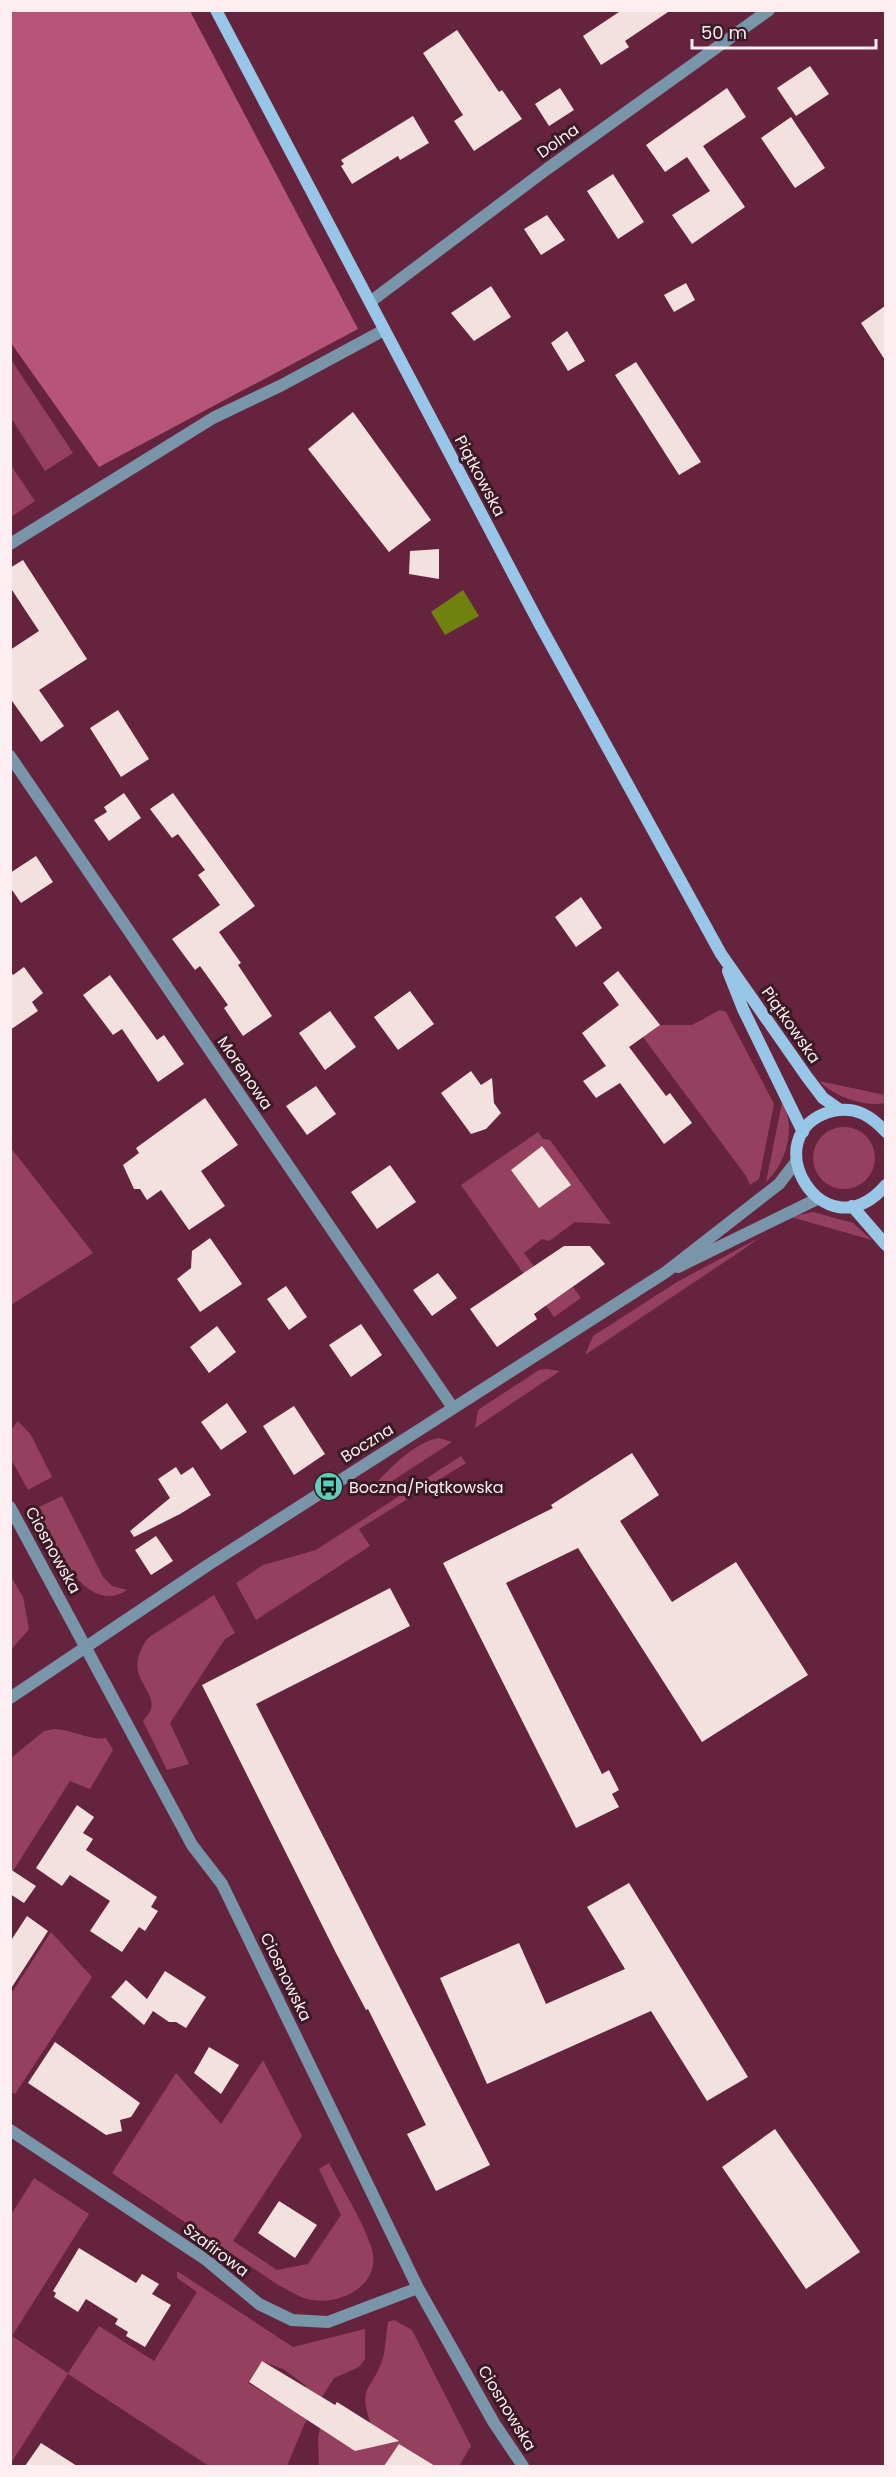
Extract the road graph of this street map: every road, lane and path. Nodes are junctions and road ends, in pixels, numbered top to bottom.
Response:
1 (216, 10) edge
2 (769, 10) edge
3 (370, 302) junction
4 (384, 330) junction
5 (10, 544) edge
6 (10, 756) edge
7 (721, 954) junction
8 (840, 1110) junction
9 (880, 1118) edge
10 (803, 1132) junction
11 (885, 1132) edge
12 (796, 1162) junction
13 (885, 1185) edge
14 (817, 1199) junction
15 (852, 1206) junction
16 (885, 1245) edge
17 (666, 1272) junction
18 (453, 1408) junction
19 (10, 1507) edge
20 (87, 1646) junction
21 (10, 1698) edge
22 (10, 2130) edge
23 (418, 2288) junction
24 (523, 2466) edge

1 - 3 main road, Piątkowska
2 - 3 street, Dolna
3 - 4 main road, Piątkowska
4 - 5 street
4 - 7 main road, Piątkowska
6 - 18 street, Morenowa
7 - 8 main road, Piątkowska
7 - 10 main road, Piątkowska
8 - 9 main road
8 - 10 main road
9 - 11 main road
10 - 12 main road
12 - 14 main road
12 - 17 street, Boczna
13 - 15 main road
14 - 15 main road
14 - 17 street, Boczna
15 - 16 main road
17 - 18 street, Boczna
18 - 20 street, Boczna
19 - 20 street, Ciosnowska
20 - 21 street, Boczna
20 - 23 street, Ciosnowska
22 - 23 street, Szafirowa
23 - 24 street, Ciosnowska

